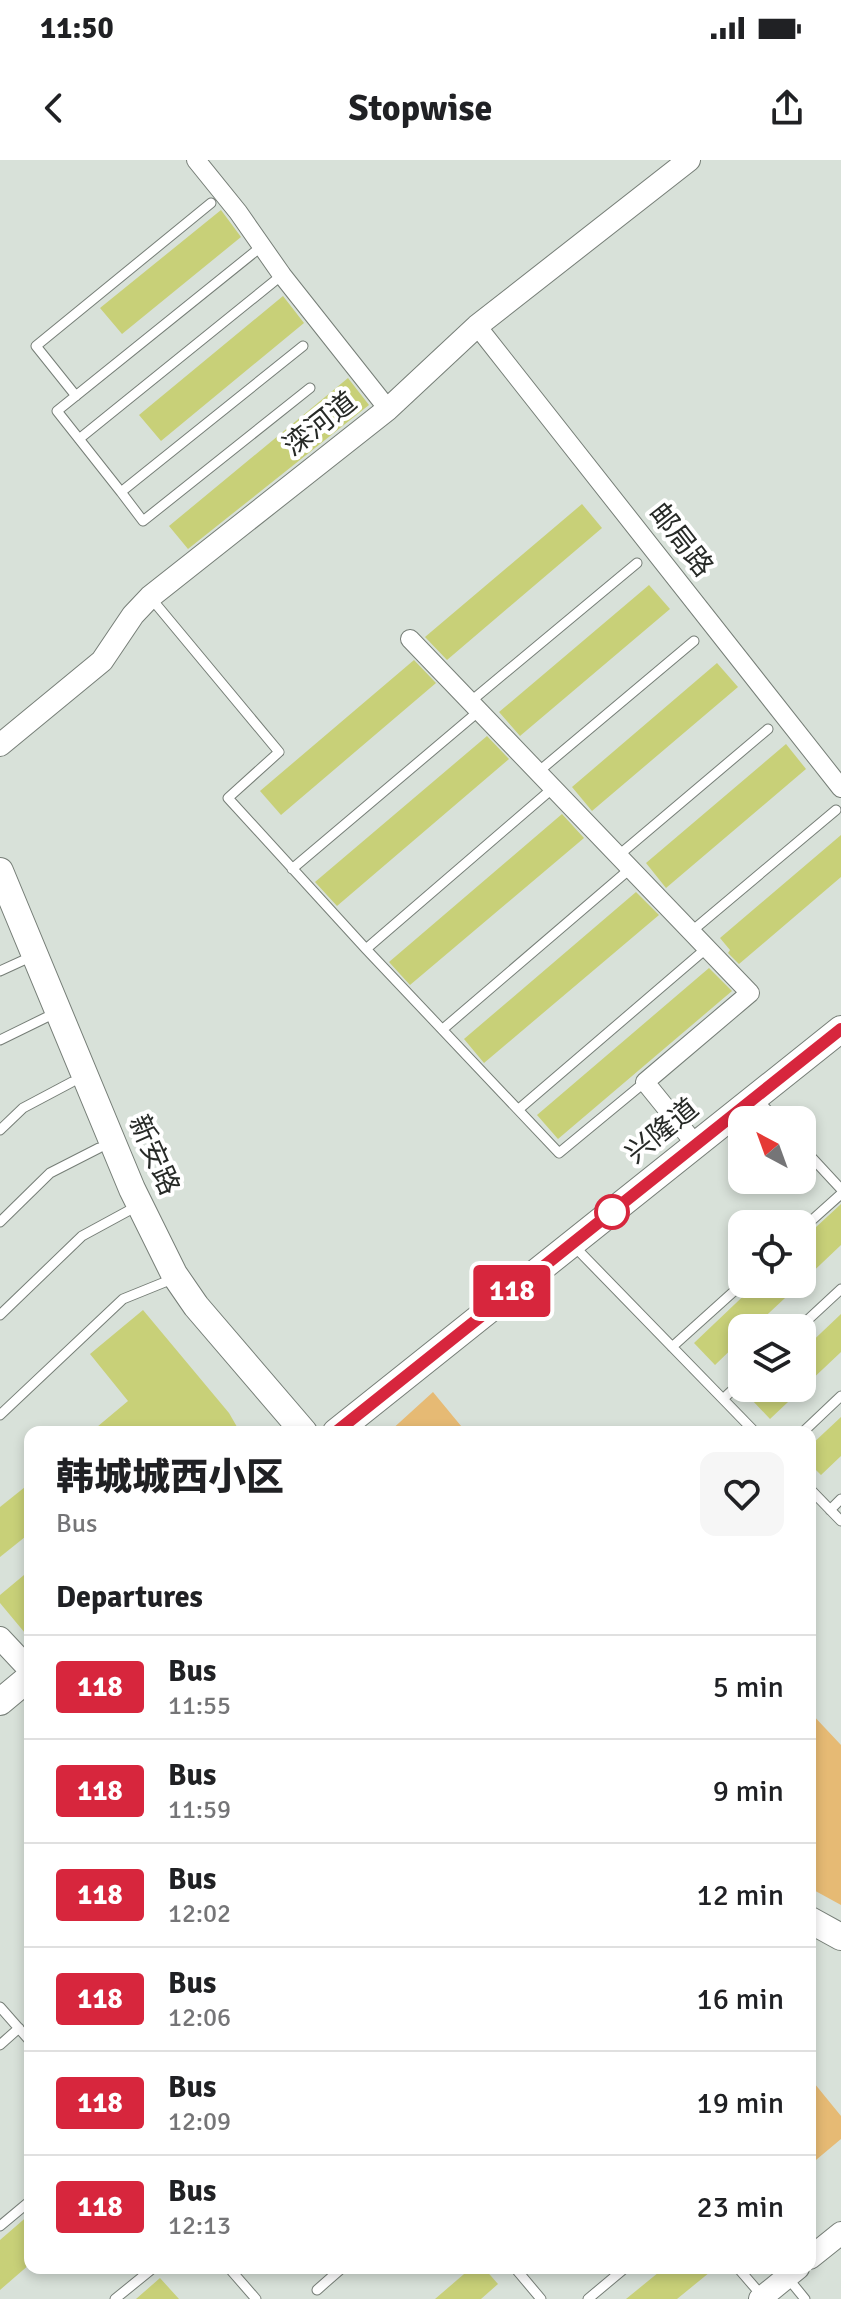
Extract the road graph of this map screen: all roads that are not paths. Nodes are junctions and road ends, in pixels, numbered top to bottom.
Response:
1 (196, 160) edge
2 (689, 160) edge
3 (211, 203) dead end
4 (262, 246) junction
5 (282, 275) junction
6 (477, 326) junction
7 (303, 346) dead end
8 (310, 388) dead end
9 (76, 396) junction
10 (388, 409) junction
11 (79, 439) junction
12 (121, 492) junction
13 (637, 563) dead end
14 (150, 597) junction
15 (410, 639) dead end
16 (694, 641) dead end
17 (475, 707) junction
18 (768, 729) dead end
19 (0, 745) edge
20 (538, 772) junction
21 (553, 788) junction
22 (841, 788) edge
23 (836, 810) dead end
24 (625, 862) junction
25 (292, 869) junction
26 (0, 871) edge
27 (0, 903) edge
28 (692, 931) junction
29 (708, 947) junction
30 (366, 949) junction
31 (12, 966) edge
32 (47, 1017) junction
33 (443, 1029) junction
34 (841, 1029) edge
35 (0, 1040) edge
36 (72, 1082) junction
37 (645, 1082) junction
38 (755, 1097) junction
39 (764, 1106) edge
40 (519, 1109) junction
41 (0, 1130) edge
42 (696, 1145) junction
43 (99, 1148) junction
44 (816, 1163) edge
45 (841, 1192) edge
46 (128, 1211) junction
47 (816, 1216) edge
48 (0, 1222) edge
49 (572, 1244) junction
50 (165, 1282) junction
51 (841, 1289) edge
52 (728, 1297) edge
53 (814, 1314) edge
54 (0, 1315) edge
55 (672, 1347) junction
56 (728, 1394) edge
57 (841, 1396) edge
58 (723, 1399) junction
59 (0, 1415) edge
60 (284, 1426) edge
61 (299, 1426) edge
62 (344, 1426) edge
63 (749, 1426) edge
64 (809, 1426) edge
65 (816, 1495) edge
66 (841, 1499) edge
67 (830, 1510) junction
68 (841, 1521) edge
69 (0, 1638) edge
70 (24, 1664) edge
71 (24, 1682) edge
72 (0, 1702) edge
73 (816, 1923) edge
74 (816, 1937) edge
75 (841, 1937) edge
76 (841, 1950) edge
77 (0, 2007) edge
78 (19, 2028) junction
79 (24, 2034) edge
80 (0, 2045) edge
81 (24, 2206) edge
82 (0, 2226) edge
83 (841, 2233) edge
84 (816, 2253) edge
85 (146, 2274) edge
86 (234, 2274) edge
87 (335, 2274) edge
88 (520, 2274) edge
89 (618, 2274) edge
90 (743, 2274) edge
91 (791, 2274) edge
92 (792, 2274) edge
93 (317, 2290) dead end
94 (761, 2298) edge
95 (115, 2299) edge
96 (256, 2299) edge
97 (541, 2299) edge
98 (588, 2299) edge
99 (805, 2299) edge

1 - 4 street
2 - 6 street, 滦河道
3 - 9 lane
4 - 5 street
4 - 9 lane
5 - 10 street
5 - 11 lane
6 - 10 street, 滦河道
6 - 22 street, 邮局路
7 - 12 lane
8 - 12 lane
9 - 11 lane
10 - 14 street, 滦河道
11 - 12 lane
13 - 17 lane
14 - 19 street, 滦河道
14 - 25 lane
15 - 17 street
16 - 20 lane
17 - 20 street
17 - 25 lane
18 - 24 lane
20 - 21 street
21 - 24 street
21 - 30 lane
23 - 28 lane
24 - 28 street
24 - 33 lane
25 - 30 lane
26 - 61 main road, 新安路
27 - 31 main road, 新安路
28 - 29 street
29 - 37 street
29 - 40 lane
30 - 33 lane
31 - 32 main road, 新安路
32 - 35 lane
32 - 36 main road, 新安路
33 - 40 lane
34 - 38 main road, 兴隆道
36 - 41 lane
36 - 43 main road, 新安路
37 - 40 lane
37 - 42 street
38 - 39 lane
38 - 42 main road, 兴隆道
42 - 49 main road, 兴隆道
43 - 46 main road, 新安路
43 - 48 lane
44 - 45 lane
45 - 47 lane
46 - 50 main road, 新安路
46 - 54 lane
49 - 55 lane
49 - 62 main road, 兴隆道
50 - 59 lane
50 - 60 main road, 新安路
51 - 53 lane
52 - 55 lane
55 - 58 lane
56 - 58 lane
57 - 64 lane
58 - 63 lane
65 - 67 lane
66 - 67 lane
67 - 68 lane
69 - 70 street
71 - 72 main road
73 - 75 main road
74 - 76 main road
77 - 78 lane
78 - 79 lane
78 - 80 lane
81 - 82 lane
83 - 84 street
85 - 95 lane
86 - 96 lane
87 - 93 lane
88 - 97 lane
89 - 98 lane
90 - 94 lane
91 - 94 street
92 - 99 lane

